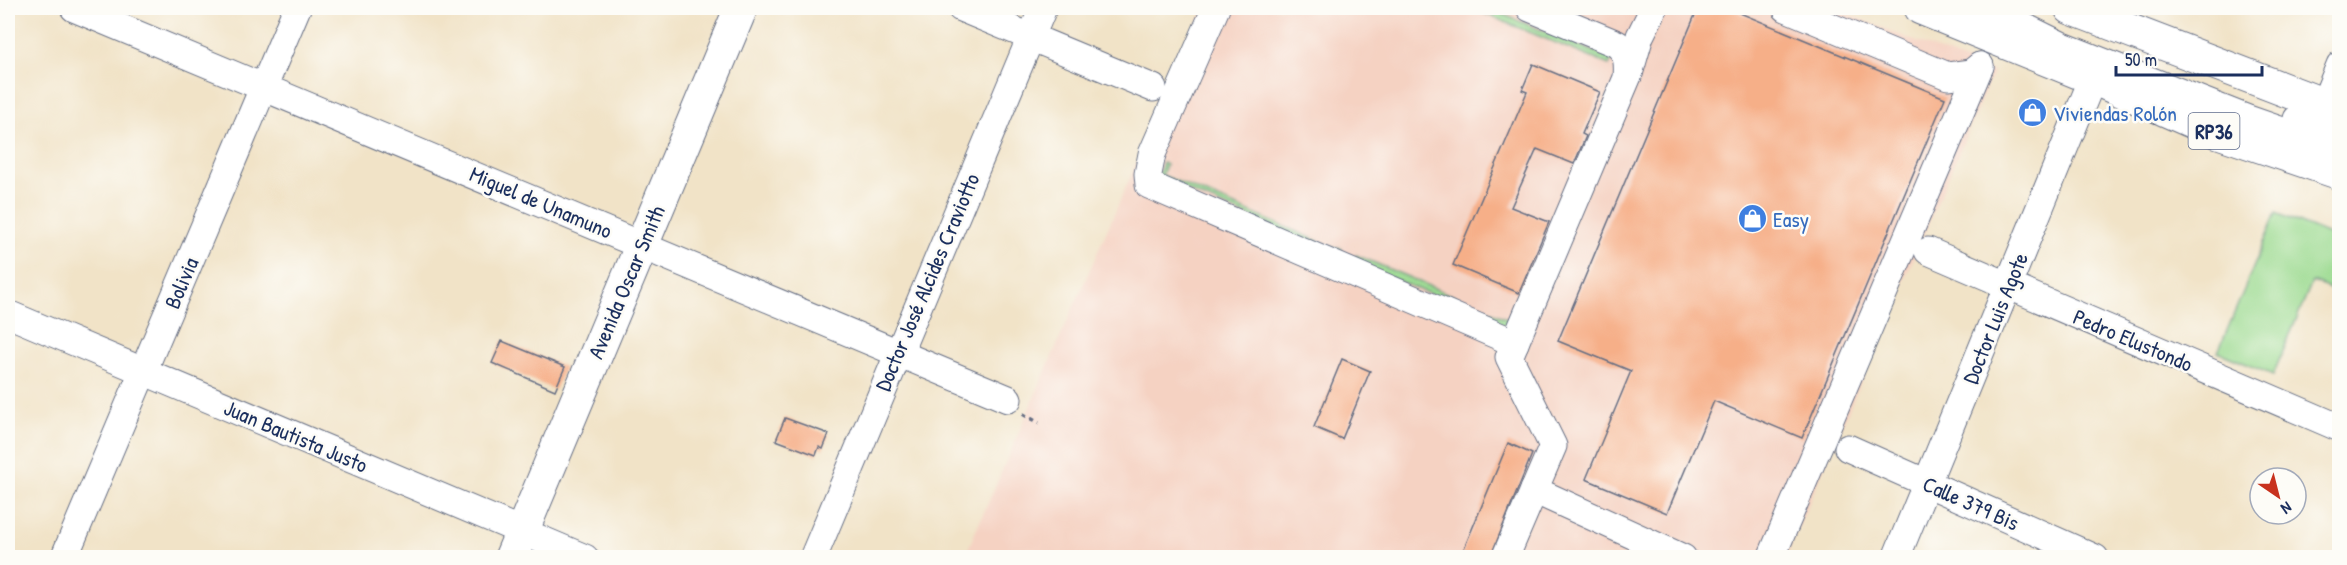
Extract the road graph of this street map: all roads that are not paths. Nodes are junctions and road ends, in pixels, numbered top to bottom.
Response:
1 (74, 8) edge
2 (297, 8) edge
3 (741, 8) edge
4 (961, 8) edge
5 (1043, 8) edge
6 (1216, 8) edge
7 (1530, 8) edge
8 (1654, 8) edge
9 (1786, 8) edge
10 (1921, 8) edge
11 (1986, 8) edge
12 (2015, 8) edge
13 (2071, 8) edge
14 (2119, 16) edge
15 (1030, 37) junction
16 (2340, 65) edge
17 (1628, 78) junction
18 (2093, 78) junction
19 (263, 86) junction
20 (1153, 88) dead end
21 (2334, 115) edge
22 (2340, 151) edge
23 (2340, 173) edge
24 (642, 244) junction
25 (1928, 251) dead end
26 (2008, 287) junction
27 (8, 314) edge
28 (1515, 343) junction
29 (898, 351) junction
30 (144, 372) junction
31 (1008, 399) dead end
32 (2340, 428) edge
33 (1848, 448) dead end
34 (1926, 483) junction
35 (1534, 490) junction
36 (516, 544) edge
37 (64, 558) edge
38 (585, 558) edge
39 (813, 558) edge
40 (1505, 558) edge
41 (1683, 558) edge
42 (1771, 558) edge
43 (1896, 558) edge
44 (2095, 558) edge

1 - 19 street, Miguel de Unamuno
2 - 19 street, Bolivia
3 - 24 main road, Avenida Oscar Smith
4 - 15 street
5 - 15 street, Doctor José Alcides Craviotto
6 - 28 street
7 - 17 street
8 - 17 street
9 - 42 street
10 - 18 main road, RP36
11 - 22 street
12 - 21 street
13 - 14 main road
14 - 21 main road
15 - 20 street
15 - 29 street, Doctor José Alcides Craviotto
16 - 21 street
17 - 28 street
18 - 23 main road, RP36
18 - 26 street, Doctor Luis Agote
19 - 24 street, Miguel de Unamuno
19 - 30 street, Bolivia
24 - 29 street, Miguel de Unamuno
24 - 36 main road, Avenida Oscar Smith
25 - 26 street, Pedro Elustondo
26 - 32 street, Pedro Elustondo
26 - 34 street, Doctor Luis Agote
27 - 30 street, Juan Bautista Justo
28 - 35 street
29 - 31 street, Miguel de Unamuno
29 - 39 street, Doctor José Alcides Craviotto
30 - 36 street, Juan Bautista Justo
30 - 37 street, Bolivia
33 - 34 street, Calle 379 Bis
34 - 43 street, Doctor Luis Agote
34 - 44 street, Calle 379 Bis
35 - 40 street
35 - 41 street
36 - 38 street, Juan Bautista Justo

